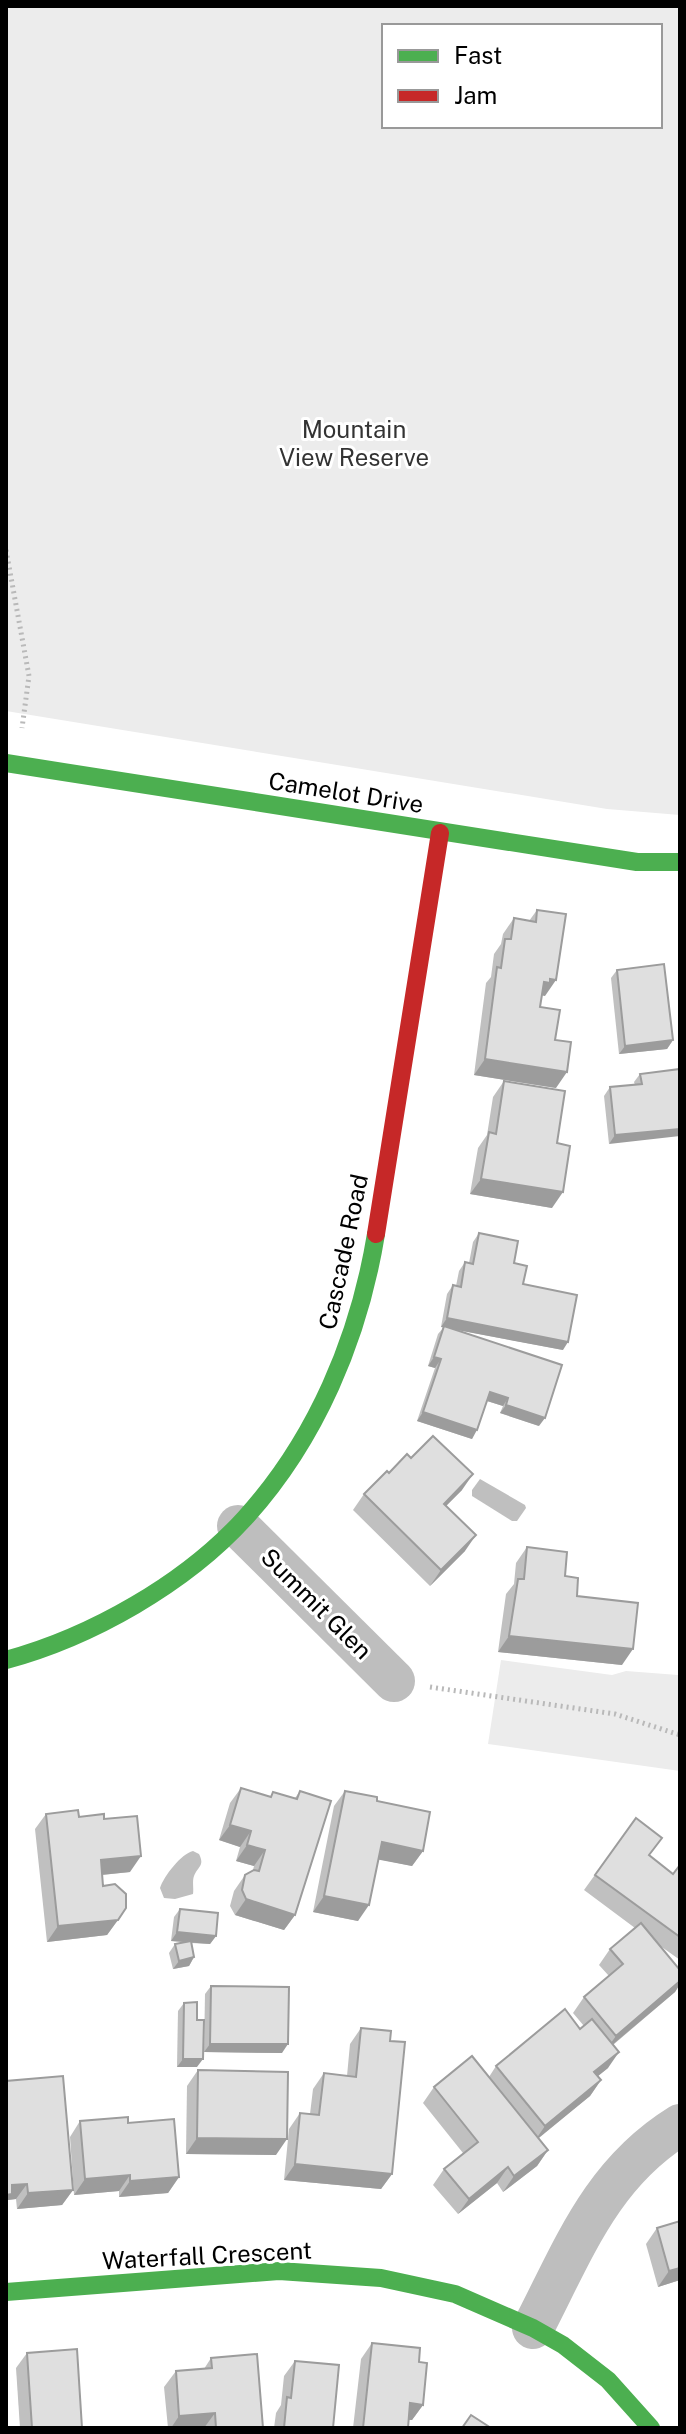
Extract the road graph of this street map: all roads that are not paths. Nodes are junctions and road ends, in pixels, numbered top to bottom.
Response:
1 (12, 764) edge
2 (440, 833) junction
3 (680, 862) edge
4 (238, 1526) junction
5 (6, 1660) edge
6 (394, 1681) road end
7 (680, 2125) edge
8 (6, 2292) edge
9 (533, 2328) junction
10 (651, 2428) edge

1 - 2 street, Camelot Drive
2 - 3 street, Camelot Drive
2 - 4 street, Cascade Road
4 - 5 street, Cascade Road
4 - 6 street, Summit Glen
7 - 9 street
8 - 9 street, Waterfall Crescent
9 - 10 street, Waterfall Crescent

